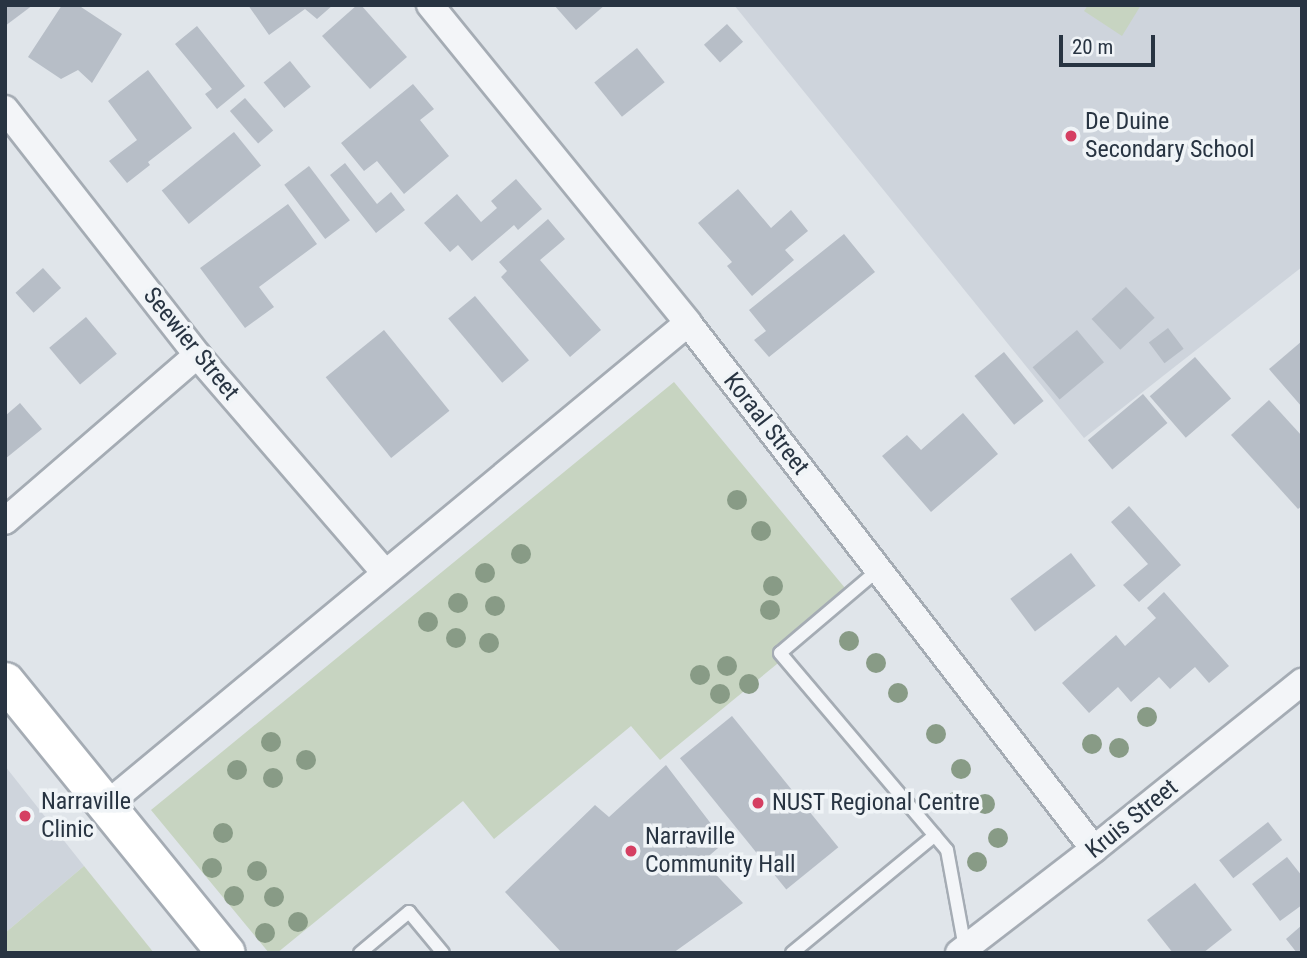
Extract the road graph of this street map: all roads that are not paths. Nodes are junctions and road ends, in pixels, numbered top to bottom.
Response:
1 (430, 5) edge
2 (5, 109) edge
3 (688, 323) junction
4 (197, 355) junction
5 (5, 521) edge
6 (878, 570) junction
7 (384, 573) junction
8 (5, 681) edge
9 (1302, 681) edge
10 (105, 806) junction
11 (935, 835) junction
12 (1094, 849) junction
13 (962, 951) edge
14 (226, 953) edge
15 (360, 953) edge
16 (443, 953) edge
17 (792, 953) edge

1 - 3 street, Koraal Street
2 - 4 street, Seewier Street
3 - 6 street, Koraal Street
3 - 7 street
4 - 5 street
4 - 7 street, Seewier Street
6 - 11 lane
6 - 12 street, Koraal Street
7 - 10 street
8 - 10 street
9 - 12 street, Kruis Street
10 - 14 street
11 - 13 lane
11 - 17 lane
12 - 13 street, Kruis Street
15 - 16 lane

